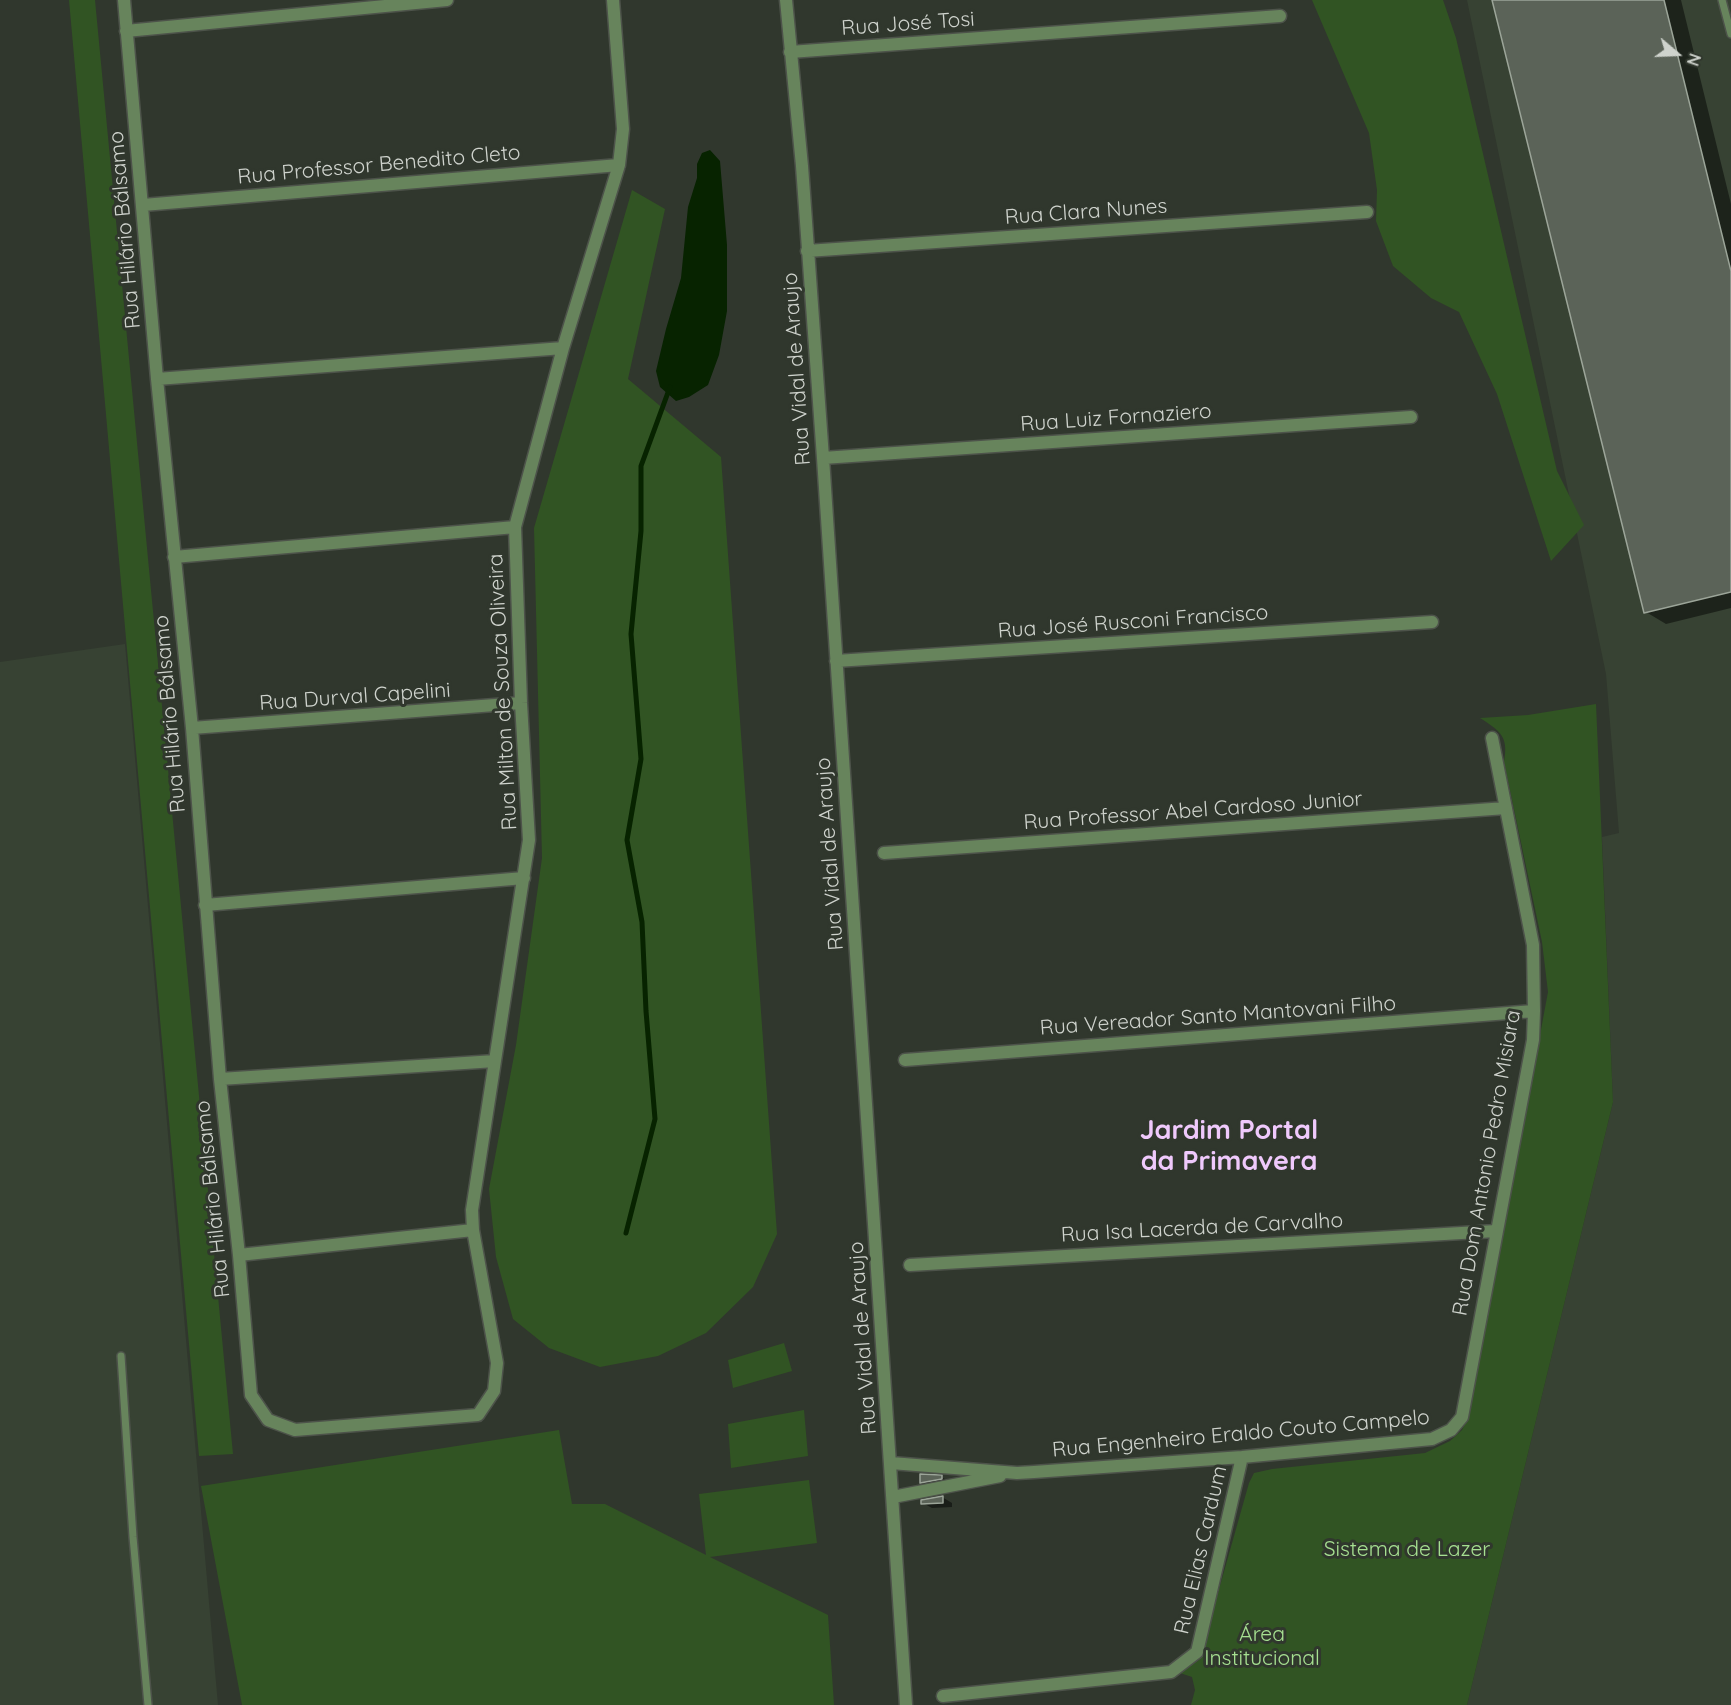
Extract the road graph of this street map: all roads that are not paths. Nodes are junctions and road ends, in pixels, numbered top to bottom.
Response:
1 (124, 0) edge
2 (447, 0) edge
3 (613, 0) edge
4 (786, 0) edge
5 (1722, 0) edge
6 (1280, 16) dead end
7 (126, 31) junction
8 (1731, 34) edge
9 (790, 52) junction
10 (619, 165) junction
11 (142, 205) junction
12 (1367, 212) dead end
13 (807, 251) junction
14 (562, 348) junction
15 (157, 379) junction
16 (1411, 417) dead end
17 (823, 458) junction
18 (515, 527) junction
19 (174, 556) junction
20 (1432, 622) dead end
21 (836, 661) junction
22 (521, 704) junction
23 (192, 728) junction
24 (1492, 738) dead end
25 (1506, 808) junction
26 (884, 854) dead end
27 (524, 878) junction
28 (205, 905) junction
29 (1534, 1011) junction
30 (905, 1060) dead end
31 (495, 1061) junction
32 (220, 1078) junction
33 (473, 1230) junction
34 (1496, 1231) junction
35 (239, 1255) junction
36 (910, 1265) dead end
37 (121, 1356) dead end
38 (1462, 1417) joint
39 (268, 1420) joint
40 (1242, 1457) junction
41 (891, 1463) junction
42 (1017, 1473) junction
43 (892, 1497) junction
44 (943, 1696) dead end
45 (148, 1705) edge
46 (906, 1705) edge

1 - 7 street, Rua Hilário Bálsamo
2 - 7 street
3 - 10 street, Rua Milton de Souza Oliveira
4 - 9 street, Rua Vidal de Araujo
5 - 8 lane
6 - 9 street, Rua José Tosi
7 - 11 street, Rua Hilário Bálsamo
9 - 13 street, Rua Vidal de Araujo
10 - 11 street, Rua Professor Benedito Cleto
10 - 14 street, Rua Milton de Souza Oliveira
11 - 15 street, Rua Hilário Bálsamo
12 - 13 street, Rua Clara Nunes
13 - 17 street, Rua Vidal de Araujo
14 - 15 street
14 - 18 street, Rua Milton de Souza Oliveira
15 - 19 street, Rua Hilário Bálsamo
16 - 17 street, Rua Luiz Fornaziero
17 - 21 street, Rua Vidal de Araujo
18 - 19 street
18 - 22 street, Rua Milton de Souza Oliveira
19 - 23 street, Rua Hilário Bálsamo
20 - 21 street, Rua José Rusconi Francisco
21 - 41 street, Rua Vidal de Araujo
22 - 23 street, Rua Durval Capelini
22 - 27 street, Rua Milton de Souza Oliveira
23 - 28 street, Rua Hilário Bálsamo
24 - 25 street, Rua Dom Antonio Pedro Misiara
25 - 26 street, Rua Professor Abel Cardoso Junior
25 - 29 street, Rua Dom Antonio Pedro Misiara
27 - 28 street
27 - 31 street, Rua Milton de Souza Oliveira
28 - 32 street, Rua Hilário Bálsamo
29 - 30 street, Rua Vereador Santo Mantovani Filho
29 - 34 street, Rua Dom Antonio Pedro Misiara
31 - 32 street
31 - 33 street, Rua Milton de Souza Oliveira
32 - 35 street, Rua Hilário Bálsamo
33 - 35 street
33 - 39 street, Rua Milton de Souza Oliveira
34 - 36 street, Rua Isa Lacerda de Carvalho
34 - 38 street, Rua Dom Antonio Pedro Misiara
35 - 39 street, Rua Hilário Bálsamo
37 - 45 lane
38 - 40 street, Rua Engenheiro Eraldo Couto Campelo
40 - 42 street, Rua Engenheiro Eraldo Couto Campelo
40 - 44 street, Rua Elias Cardum
41 - 42 street, Rua Engenheiro Eraldo Couto Campelo
41 - 43 street, Rua Vidal de Araujo
42 - 43 street, Rua Engenheiro Eraldo Couto Campelo
43 - 46 street, Rua Vidal de Araujo

